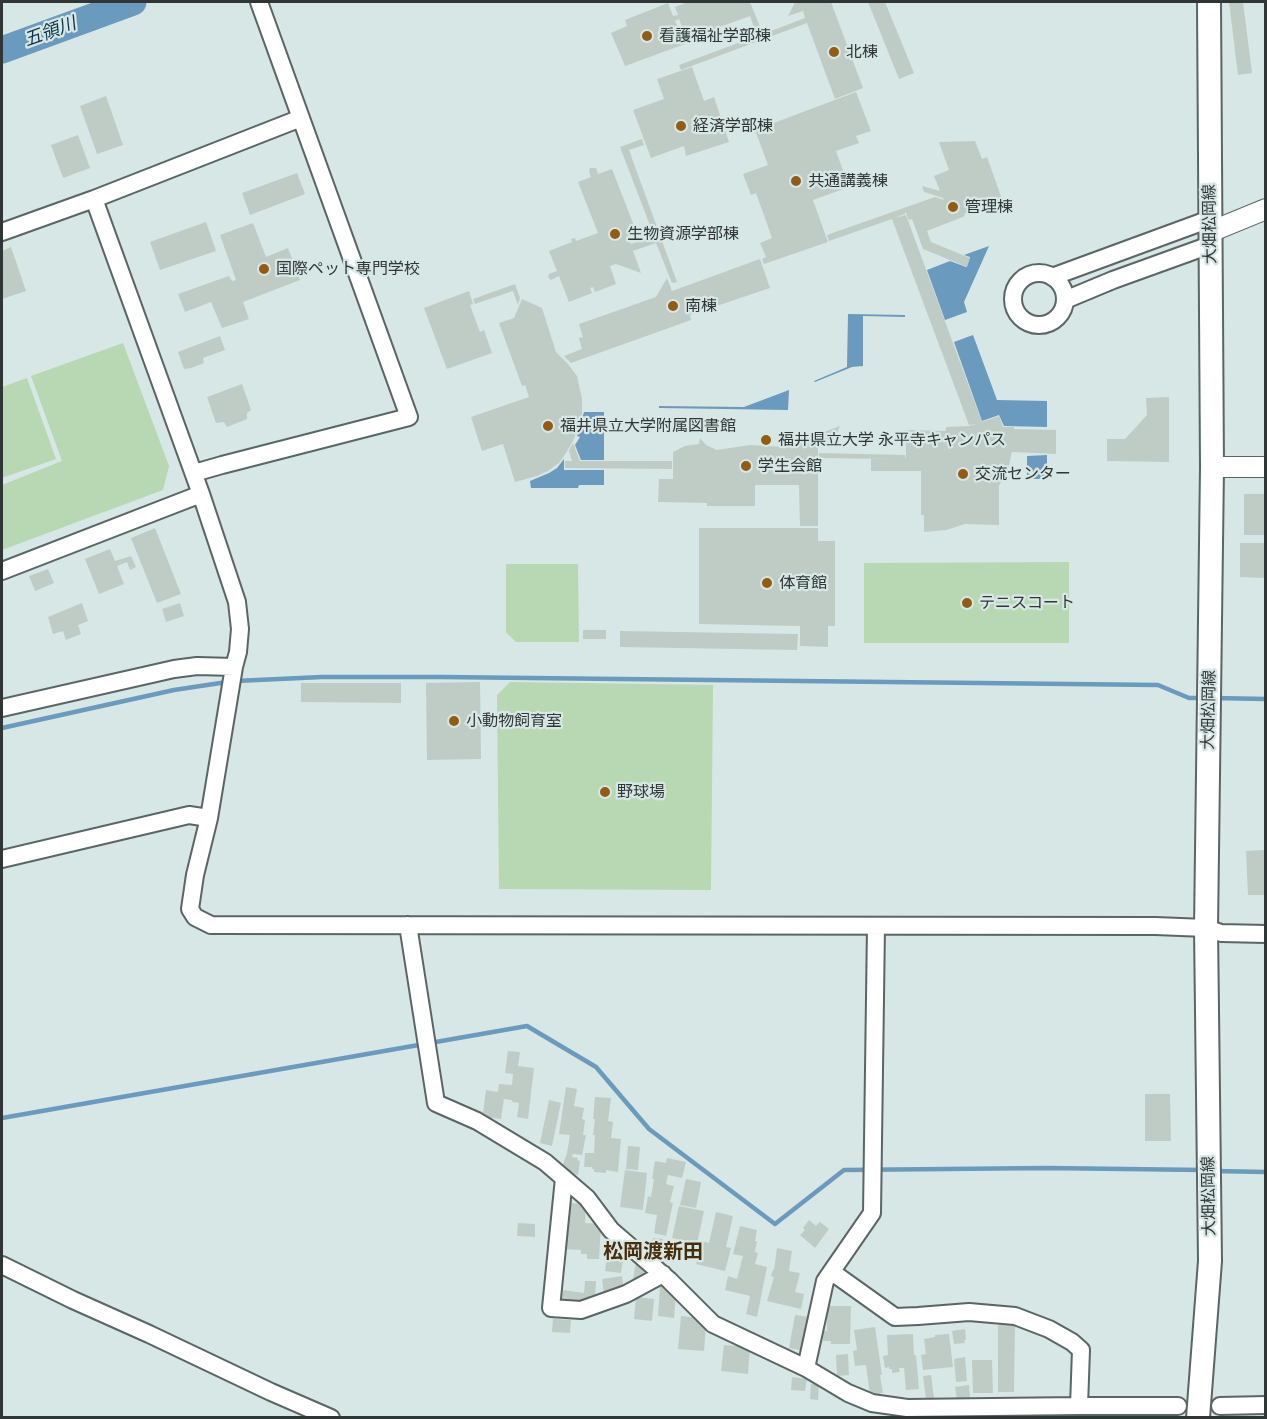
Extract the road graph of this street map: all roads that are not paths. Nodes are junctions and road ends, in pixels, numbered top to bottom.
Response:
1 (259, 2) edge
2 (1209, 2) edge
3 (301, 118) junction
4 (94, 199) junction
5 (1266, 209) edge
6 (2, 232) edge
7 (1210, 232) junction
8 (1052, 277) junction
9 (1065, 300) junction
10 (1212, 467) junction
11 (1266, 467) edge
12 (194, 473) junction
13 (201, 494) junction
14 (2, 571) edge
15 (234, 667) junction
16 (2, 706) edge
17 (208, 818) junction
18 (2, 859) edge
19 (408, 925) junction
20 (876, 926) junction
21 (1206, 928) junction
22 (1266, 934) edge
23 (564, 1178) junction
24 (2, 1265) edge
25 (832, 1272) junction
26 (663, 1274) junction
27 (806, 1368) junction
28 (1266, 1405) edge
29 (1080, 1406) junction
30 (1178, 1406) dead end
31 (1220, 1406) dead end
32 (331, 1418) edge
33 (1198, 1418) edge

1 - 3 street
2 - 7 main road, 大畑松岡線
3 - 4 street
3 - 12 street
4 - 6 street
4 - 12 street
5 - 7 street
7 - 8 street
7 - 9 street
7 - 10 main road, 大畑松岡線
8 - 9 street
8 - 9 street
10 - 11 street
10 - 21 main road, 大畑松岡線
12 - 13 street
13 - 14 street
13 - 15 street
15 - 16 street
15 - 17 street
17 - 18 street
17 - 19 street
19 - 20 street
19 - 23 street
20 - 21 street
20 - 25 street
21 - 22 street
21 - 33 main road, 大畑松岡線
23 - 26 street
23 - 26 street
24 - 32 street
25 - 27 street
25 - 29 street
26 - 27 street
27 - 29 street
28 - 31 street
29 - 30 street

